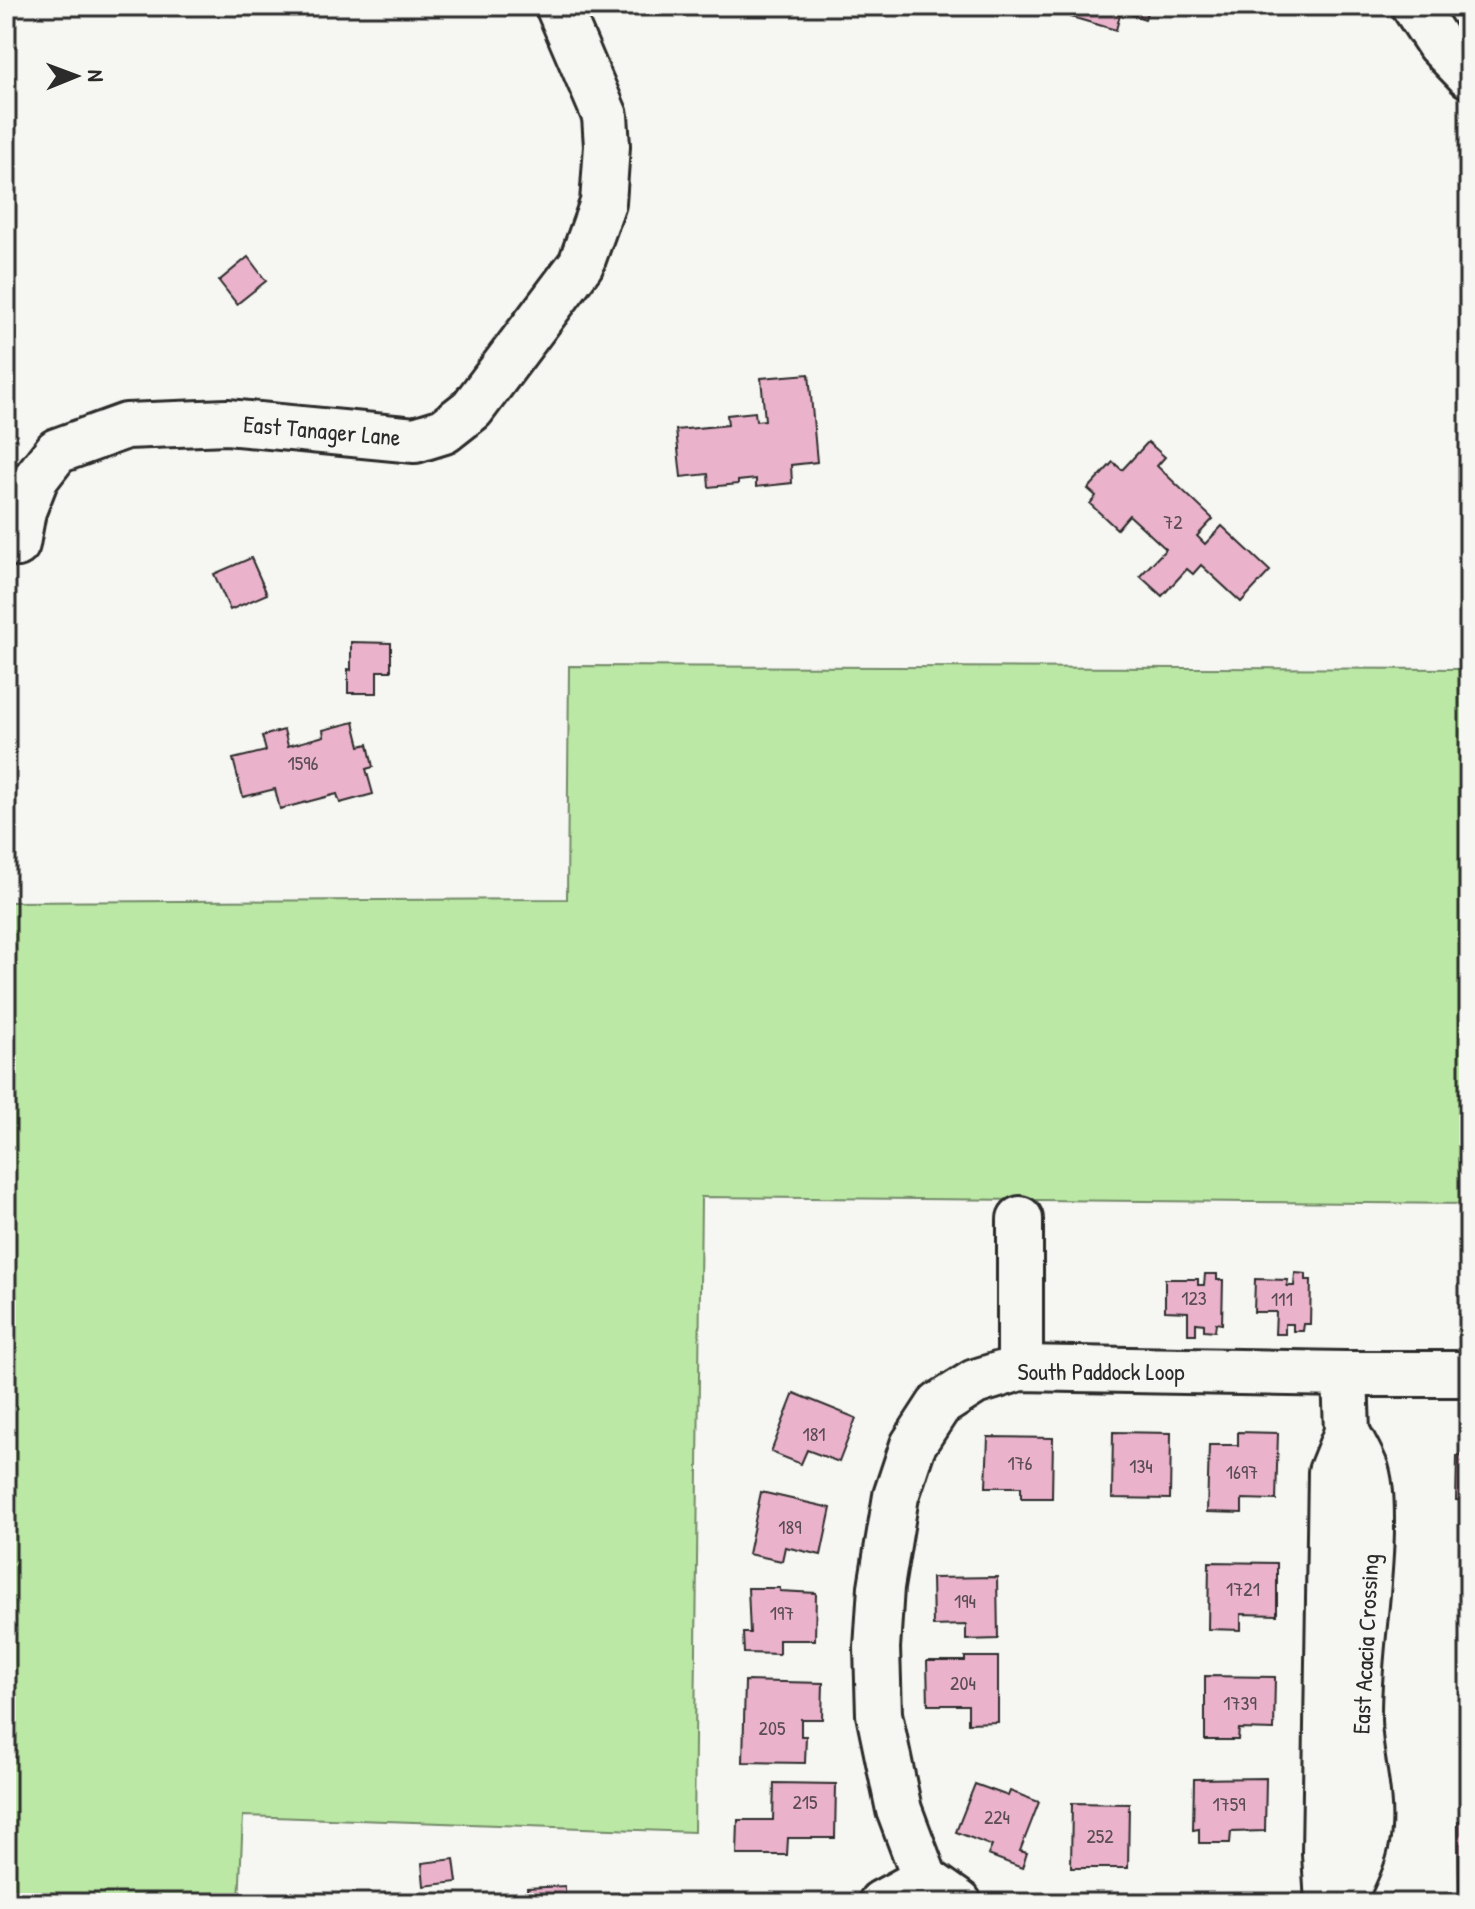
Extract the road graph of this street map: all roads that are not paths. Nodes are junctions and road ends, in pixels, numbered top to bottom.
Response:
1 (558, 6) edge
2 (1414, 6) edge
3 (1469, 75) edge
4 (17, 544) dead end
5 (1020, 1219) dead end
6 (1020, 1368) junction
7 (1345, 1374) junction
8 (1469, 1374) edge
9 (1347, 1432) junction
10 (942, 1891) edge
11 (881, 1903) edge
12 (1328, 1903) edge
13 (1341, 1903) edge

1 - 4 street, East Tanager Lane
2 - 3 street
5 - 6 street
6 - 7 street, South Paddock Loop
6 - 10 street, South Paddock Loop
7 - 8 street, South Paddock Loop
7 - 9 street, East Acacia Crossing
9 - 12 street, East Acacia Crossing
9 - 13 street, East Acacia Crossing
10 - 11 street

